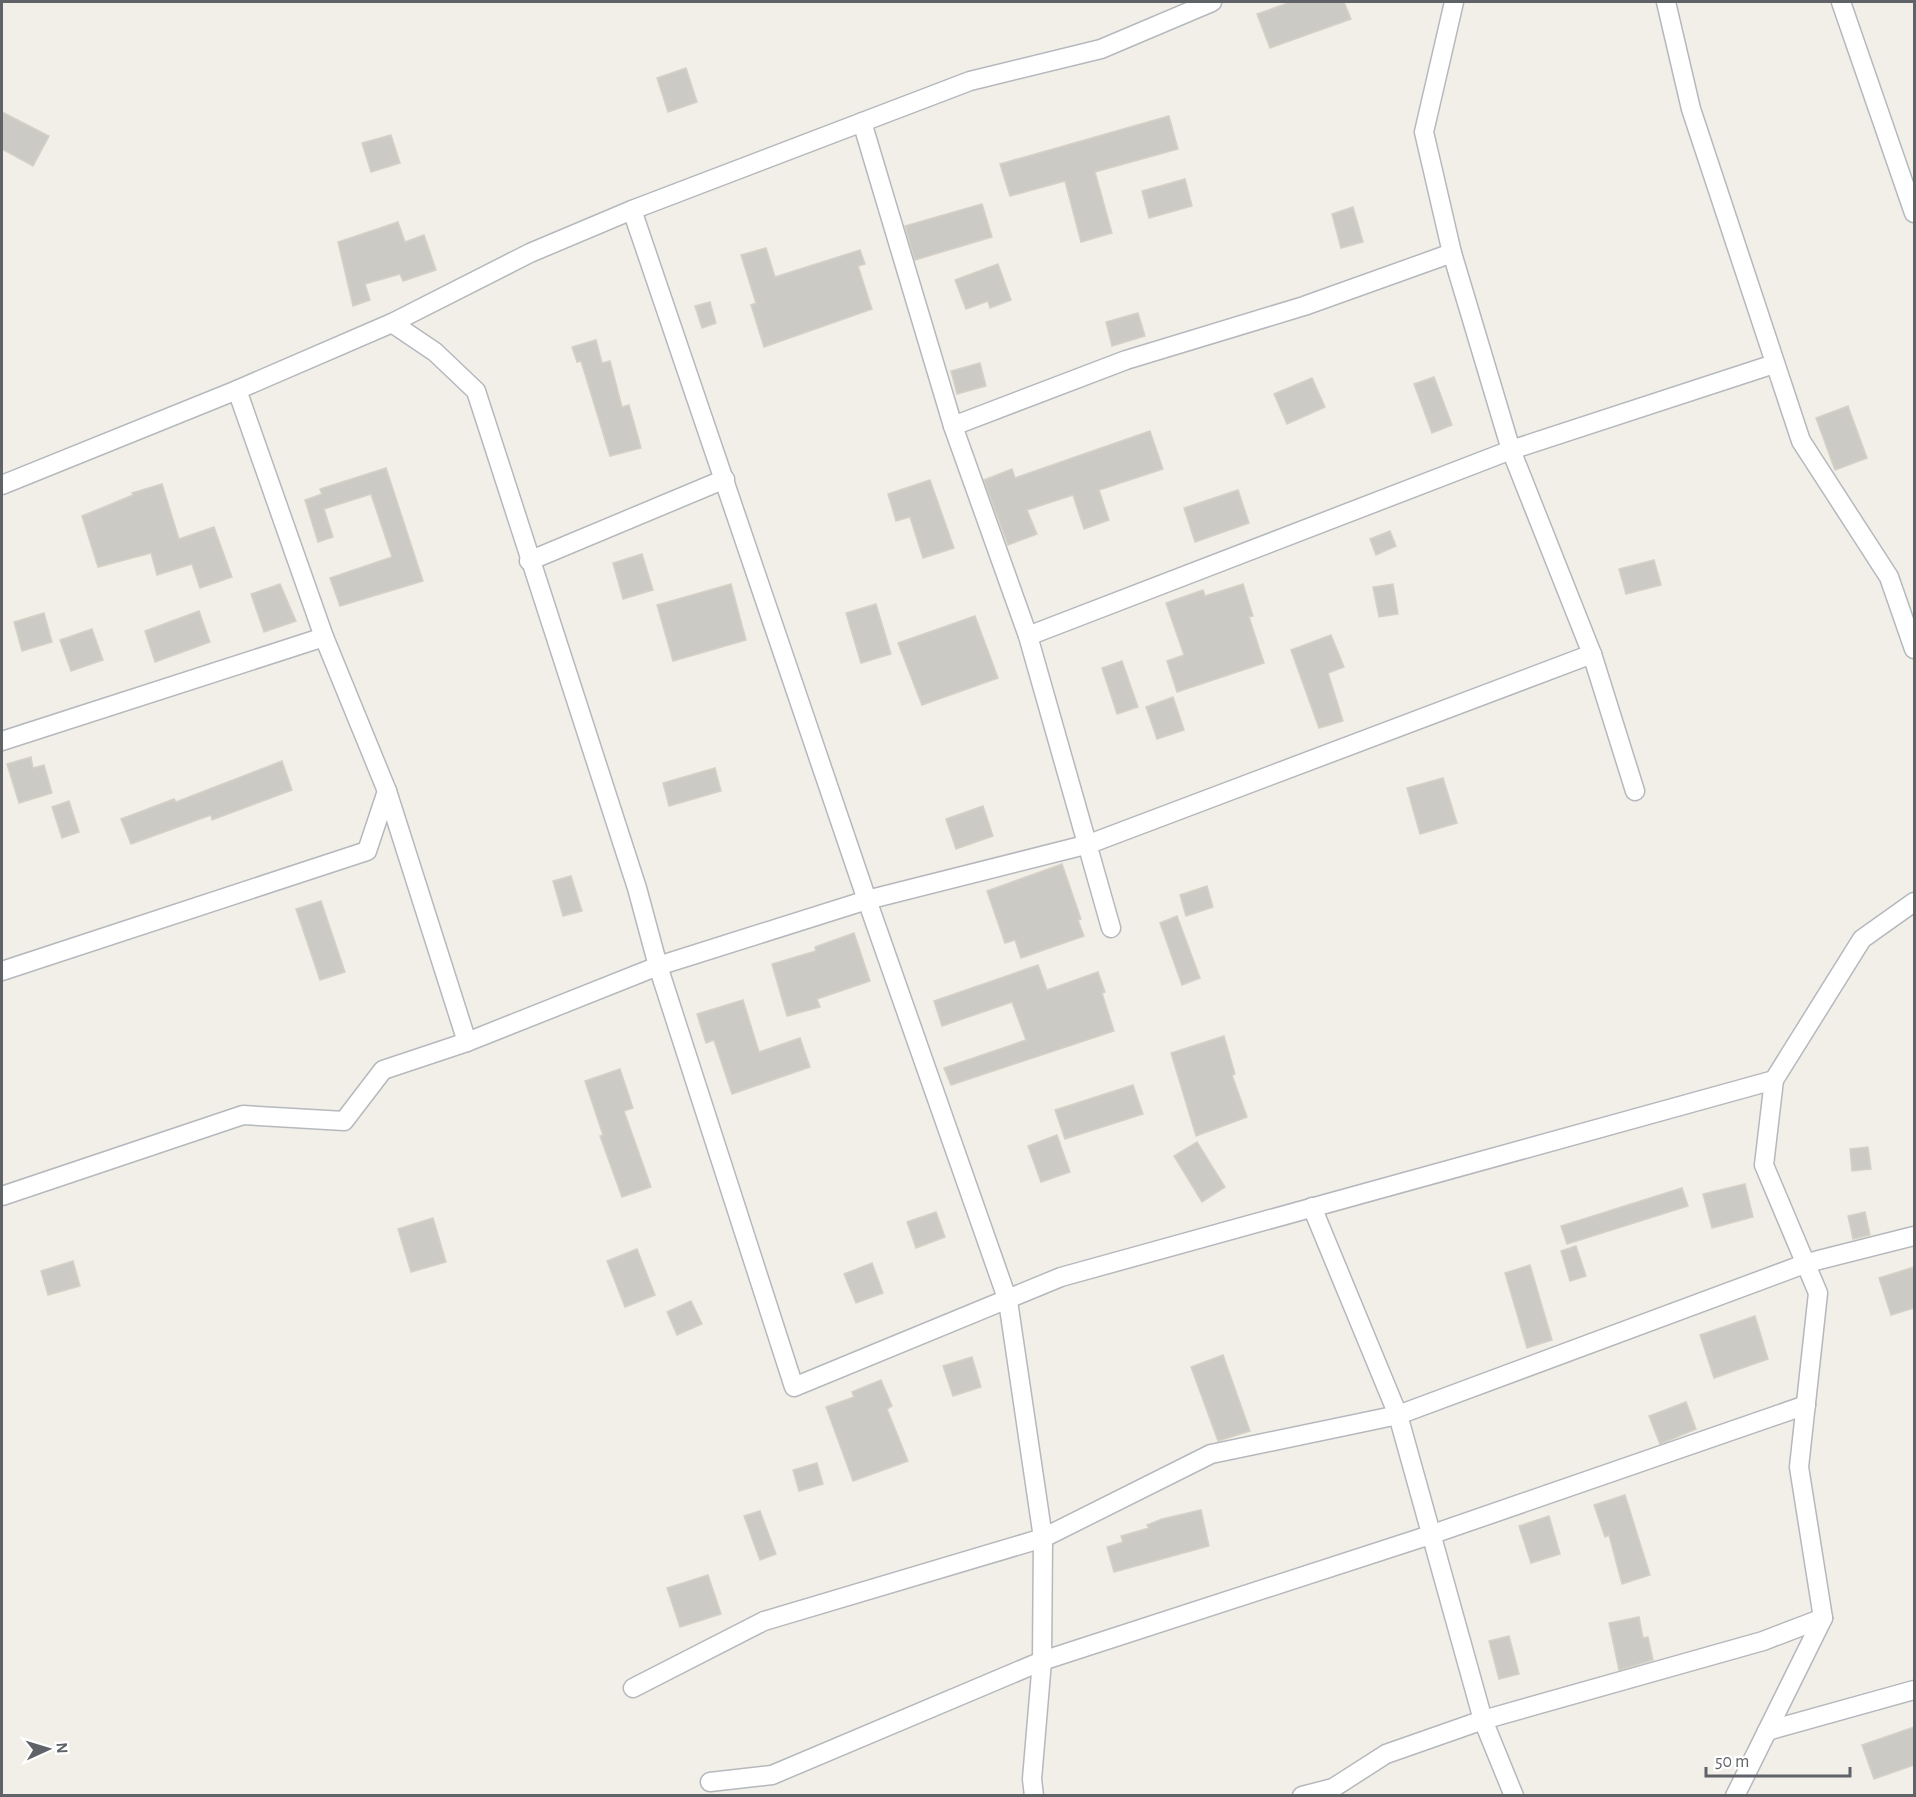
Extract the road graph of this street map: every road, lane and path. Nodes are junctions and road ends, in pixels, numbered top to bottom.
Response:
1 (1212, 2) edge
2 (1454, 2) edge
3 (1666, 2) edge
4 (1841, 2) edge
5 (862, 122) junction
6 (632, 210) junction
7 (1914, 213) edge
8 (1452, 253) junction
9 (392, 323) junction
10 (1774, 364) junction
11 (237, 390) junction
12 (953, 426) junction
13 (1511, 450) junction
14 (724, 479) junction
15 (2, 485) edge
16 (529, 561) junction
17 (1028, 636) junction
18 (324, 637) junction
19 (1914, 649) edge
20 (1592, 654) junction
21 (2, 741) edge
22 (1635, 790) dead end
23 (387, 791) junction
24 (1089, 844) junction
25 (867, 900) junction
26 (1914, 902) edge
27 (1112, 928) dead end
28 (658, 966) junction
29 (2, 970) edge
30 (467, 1042) junction
31 (1774, 1080) junction
32 (2, 1196) edge
33 (1312, 1207) junction
34 (1914, 1236) edge
35 (1807, 1263) junction
36 (1008, 1301) junction
37 (1806, 1405) junction
38 (1398, 1415) junction
39 (1430, 1535) junction
40 (1043, 1538) junction
41 (1823, 1618) junction
42 (1042, 1661) junction
43 (633, 1688) dead end
44 (1914, 1690) edge
45 (1483, 1720) junction
46 (1767, 1731) junction
47 (710, 1782) dead end
48 (1034, 1796) edge
49 (1302, 1796) edge
50 (1514, 1796) edge
51 (1735, 1796) edge

1 - 5 street
2 - 8 street
3 - 10 street
4 - 7 street
5 - 6 street
5 - 12 street
6 - 9 street
6 - 14 street
8 - 12 street
8 - 13 street
9 - 11 street
9 - 16 street
10 - 13 street
10 - 19 street
11 - 15 street
11 - 18 street
12 - 17 street
13 - 17 street
13 - 20 street
14 - 16 street
14 - 25 street
16 - 28 street
17 - 24 street
18 - 21 street
18 - 23 street
20 - 22 street
20 - 24 street
23 - 29 street
23 - 30 street
24 - 25 street
24 - 27 street
25 - 28 street
25 - 36 street
26 - 31 street
28 - 30 street
28 - 36 street
30 - 32 street
31 - 33 street
31 - 35 street
33 - 36 street
33 - 38 street
34 - 35 street
35 - 37 street
35 - 38 street
36 - 40 street
37 - 39 street
37 - 41 street
38 - 39 street
38 - 40 street
39 - 42 street
39 - 45 street
40 - 42 street
40 - 43 street
41 - 45 street
41 - 46 street
42 - 47 street
42 - 48 street
44 - 46 street
45 - 49 street
45 - 50 street
46 - 51 street

